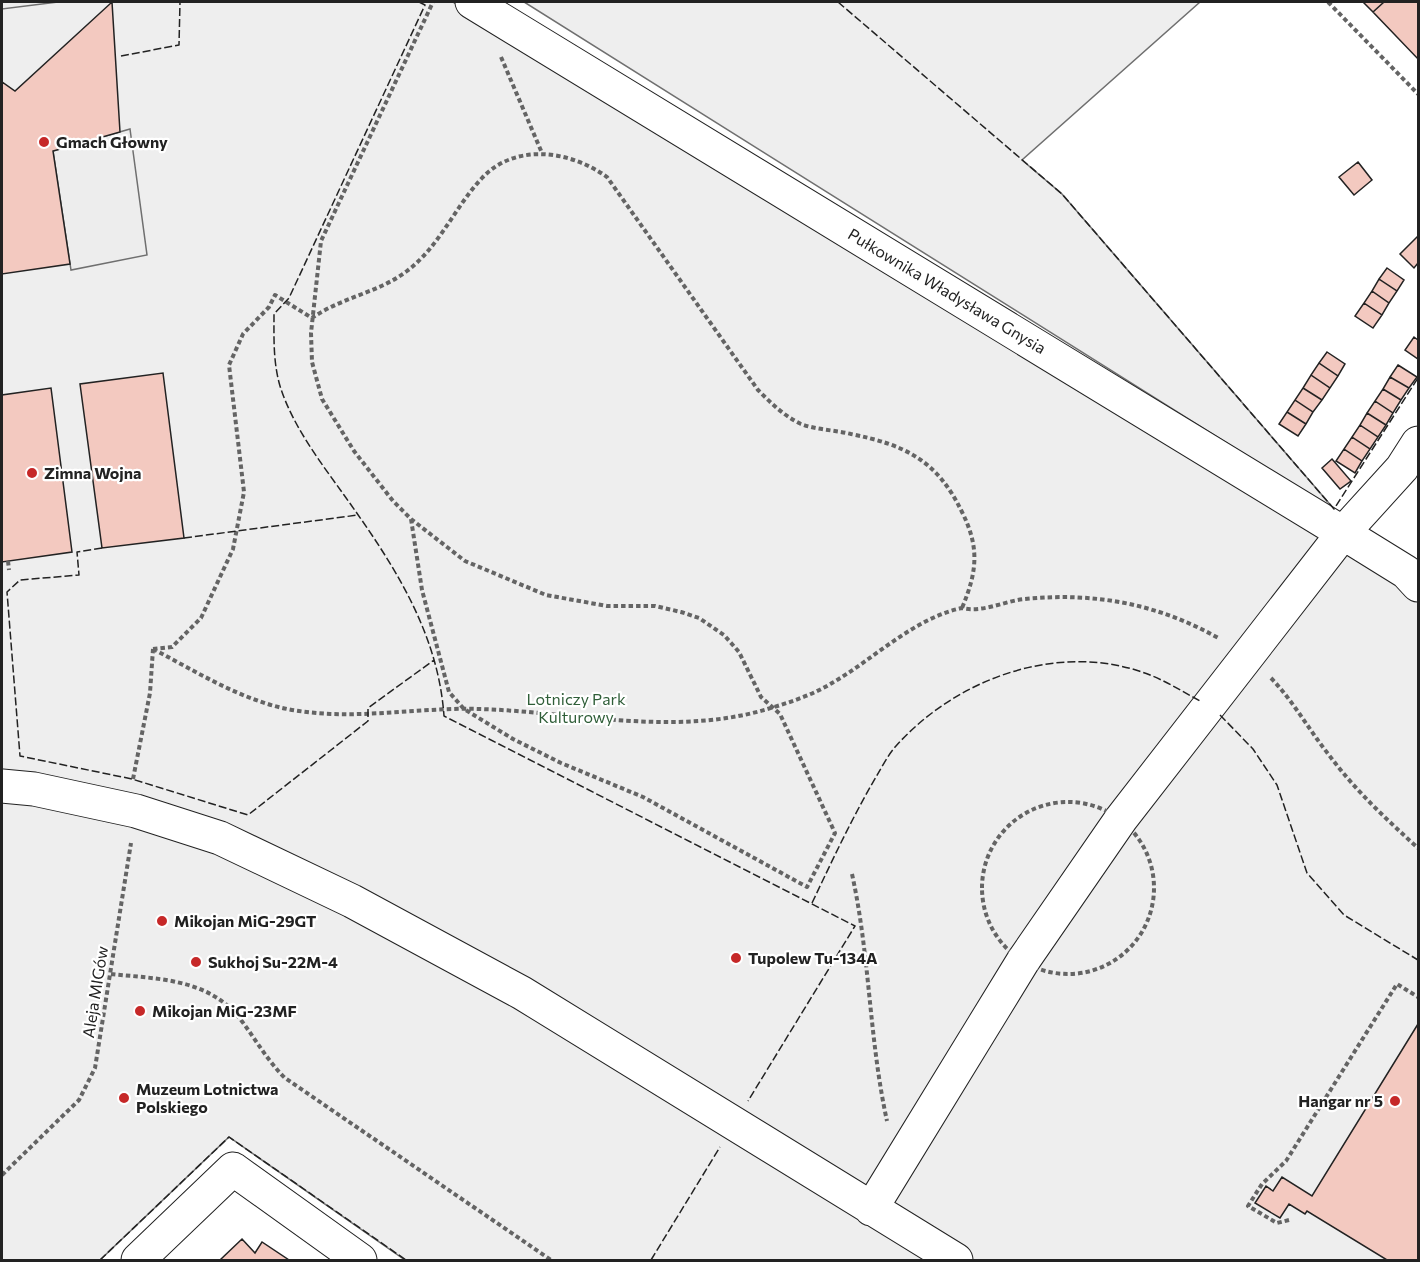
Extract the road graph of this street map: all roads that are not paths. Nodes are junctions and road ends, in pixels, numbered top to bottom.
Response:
1 (475, 3) edge
2 (1419, 443) edge
3 (1348, 528) junction
4 (1419, 585) edge
5 (2, 786) edge
6 (871, 1209) junction
7 (138, 1260) edge
8 (360, 1260) edge
9 (956, 1260) edge

1 - 3 street, Pułkownika Władysława Gnysia
2 - 3 street
3 - 4 street, Pułkownika Władysława Gnysia
3 - 6 street
5 - 6 street
6 - 9 street
7 - 8 street

